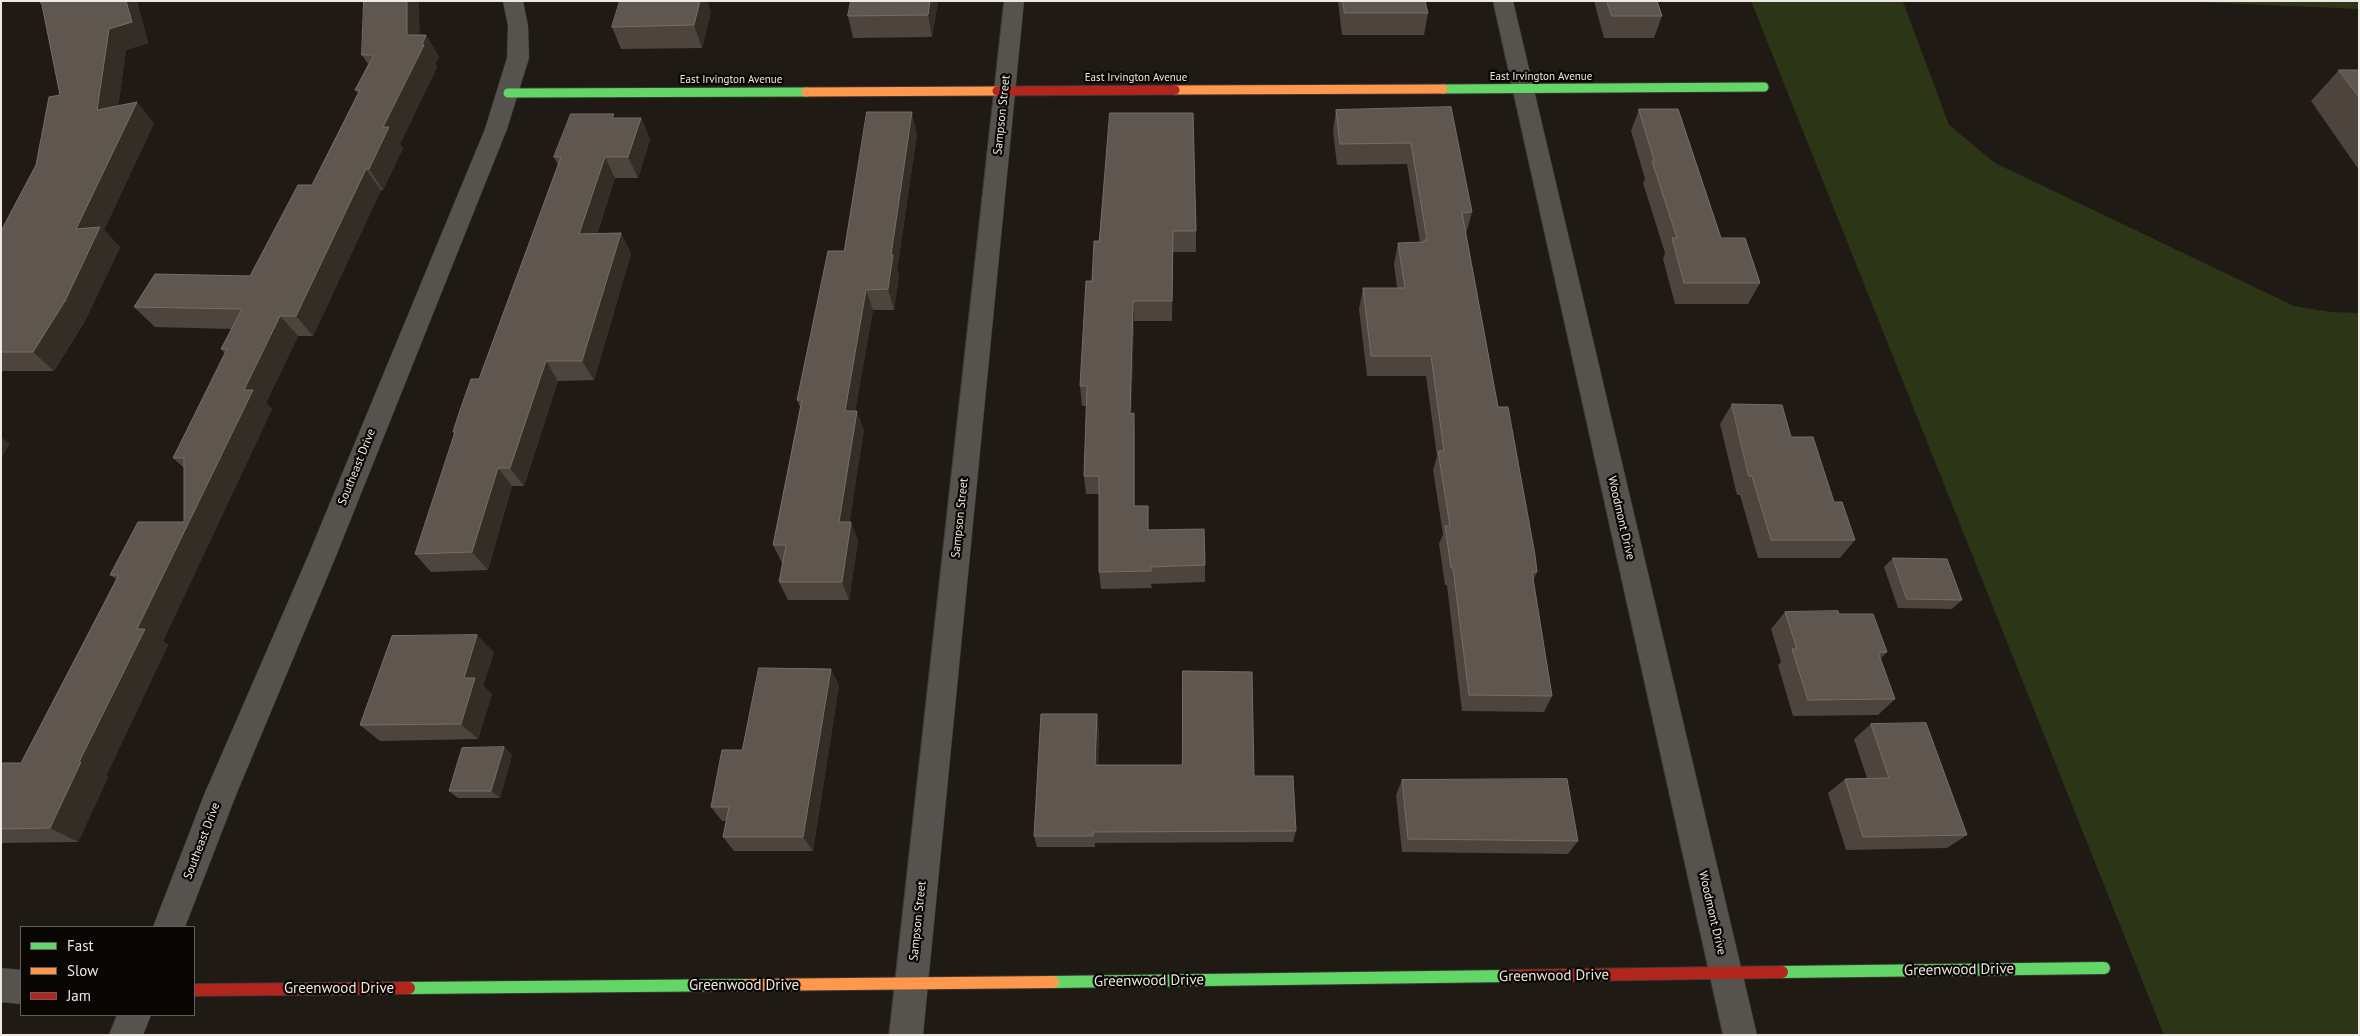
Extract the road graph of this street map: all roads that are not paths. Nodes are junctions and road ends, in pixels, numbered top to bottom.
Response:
1 (513, 1) edge
2 (1014, 1) edge
3 (1503, 1) edge
4 (1764, 88) dead end
5 (1524, 89) junction
6 (1005, 90) junction
7 (508, 94) junction
8 (169, 926) edge
9 (2104, 968) dead end
10 (1726, 973) junction
11 (911, 984) junction
12 (1, 985) edge
13 (20, 988) edge
14 (195, 990) edge
15 (134, 1016) edge
16 (126, 1035) edge
17 (906, 1035) edge
18 (1740, 1035) edge

1 - 7 street, Southeast Drive
2 - 6 street, Sampson Street
3 - 5 street, Woodmont Drive
4 - 5 street, East Irvington Avenue
5 - 6 street, East Irvington Avenue
5 - 10 street, Woodmont Drive
6 - 7 street, East Irvington Avenue
6 - 11 street, Sampson Street
7 - 8 street, Southeast Drive
9 - 10 street, Greenwood Drive
10 - 11 street, Greenwood Drive
10 - 18 street, Woodmont Drive
11 - 14 street, Greenwood Drive
11 - 17 street, Sampson Street
12 - 13 street
15 - 16 street

